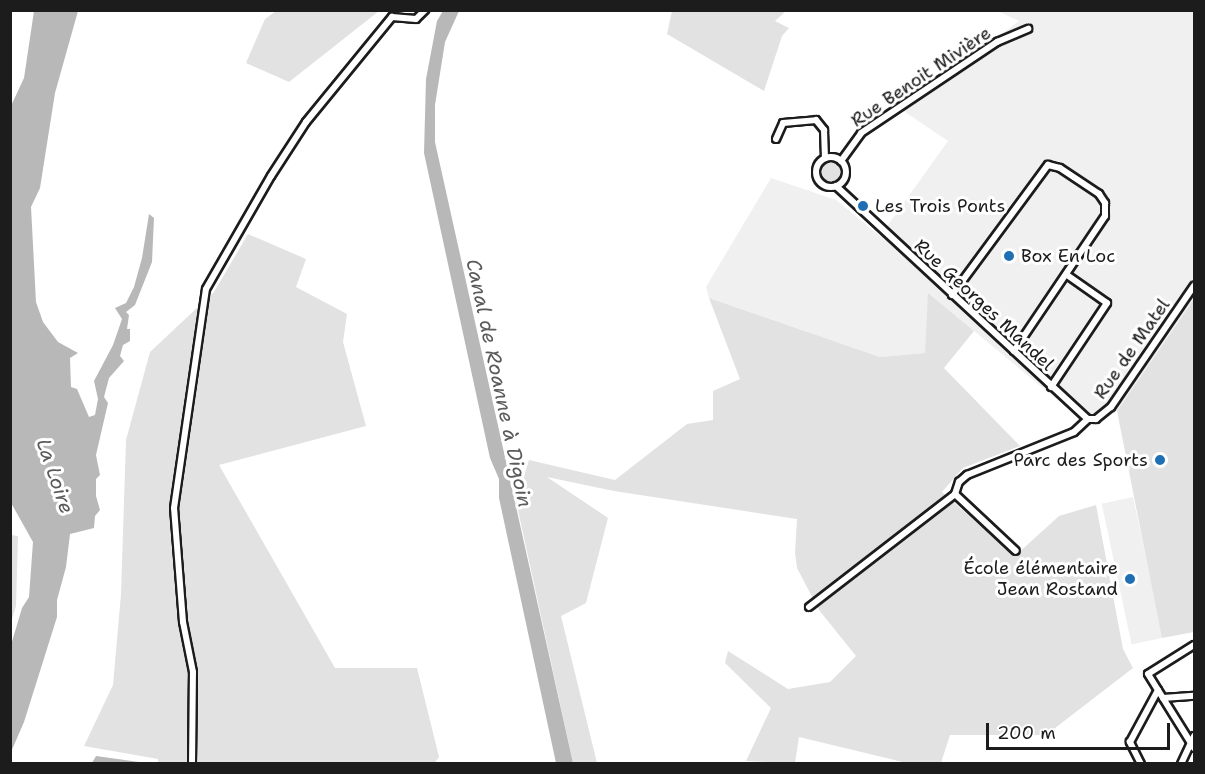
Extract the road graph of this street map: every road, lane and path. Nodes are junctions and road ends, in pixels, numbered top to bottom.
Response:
1 (425, 10) edge
2 (1028, 29) dead end
3 (776, 139) dead end
4 (825, 158) junction
5 (841, 161) junction
6 (836, 186) junction
7 (1067, 275) junction
8 (1194, 286) edge
9 (952, 295) junction
10 (1014, 351) junction
11 (1051, 387) junction
12 (1088, 418) junction
13 (955, 494) junction
14 (1016, 551) dead end
15 (809, 607) dead end
16 (1194, 645) edge
17 (1158, 690) junction
18 (1194, 696) edge
19 (1163, 698) junction
20 (1193, 742) edge
21 (192, 764) edge
22 (1141, 764) edge
23 (1181, 764) edge

1 - 21 street
2 - 5 street, Rue Benoit Mivière
3 - 4 street
4 - 5 street
4 - 6 street, Rue Georges Mandel
5 - 6 street
6 - 9 street, Rue Georges Mandel
7 - 9 street
7 - 10 street
7 - 11 street
8 - 12 street, Rue de Matel
9 - 10 street, Rue Georges Mandel
10 - 11 street, Rue Georges Mandel
11 - 12 street, Rue Georges Mandel
12 - 13 street, Rue de Matel
13 - 14 street
13 - 15 street, Rue de Matel
16 - 17 street
17 - 19 street
17 - 22 street
18 - 19 street
19 - 20 street
20 - 23 street

